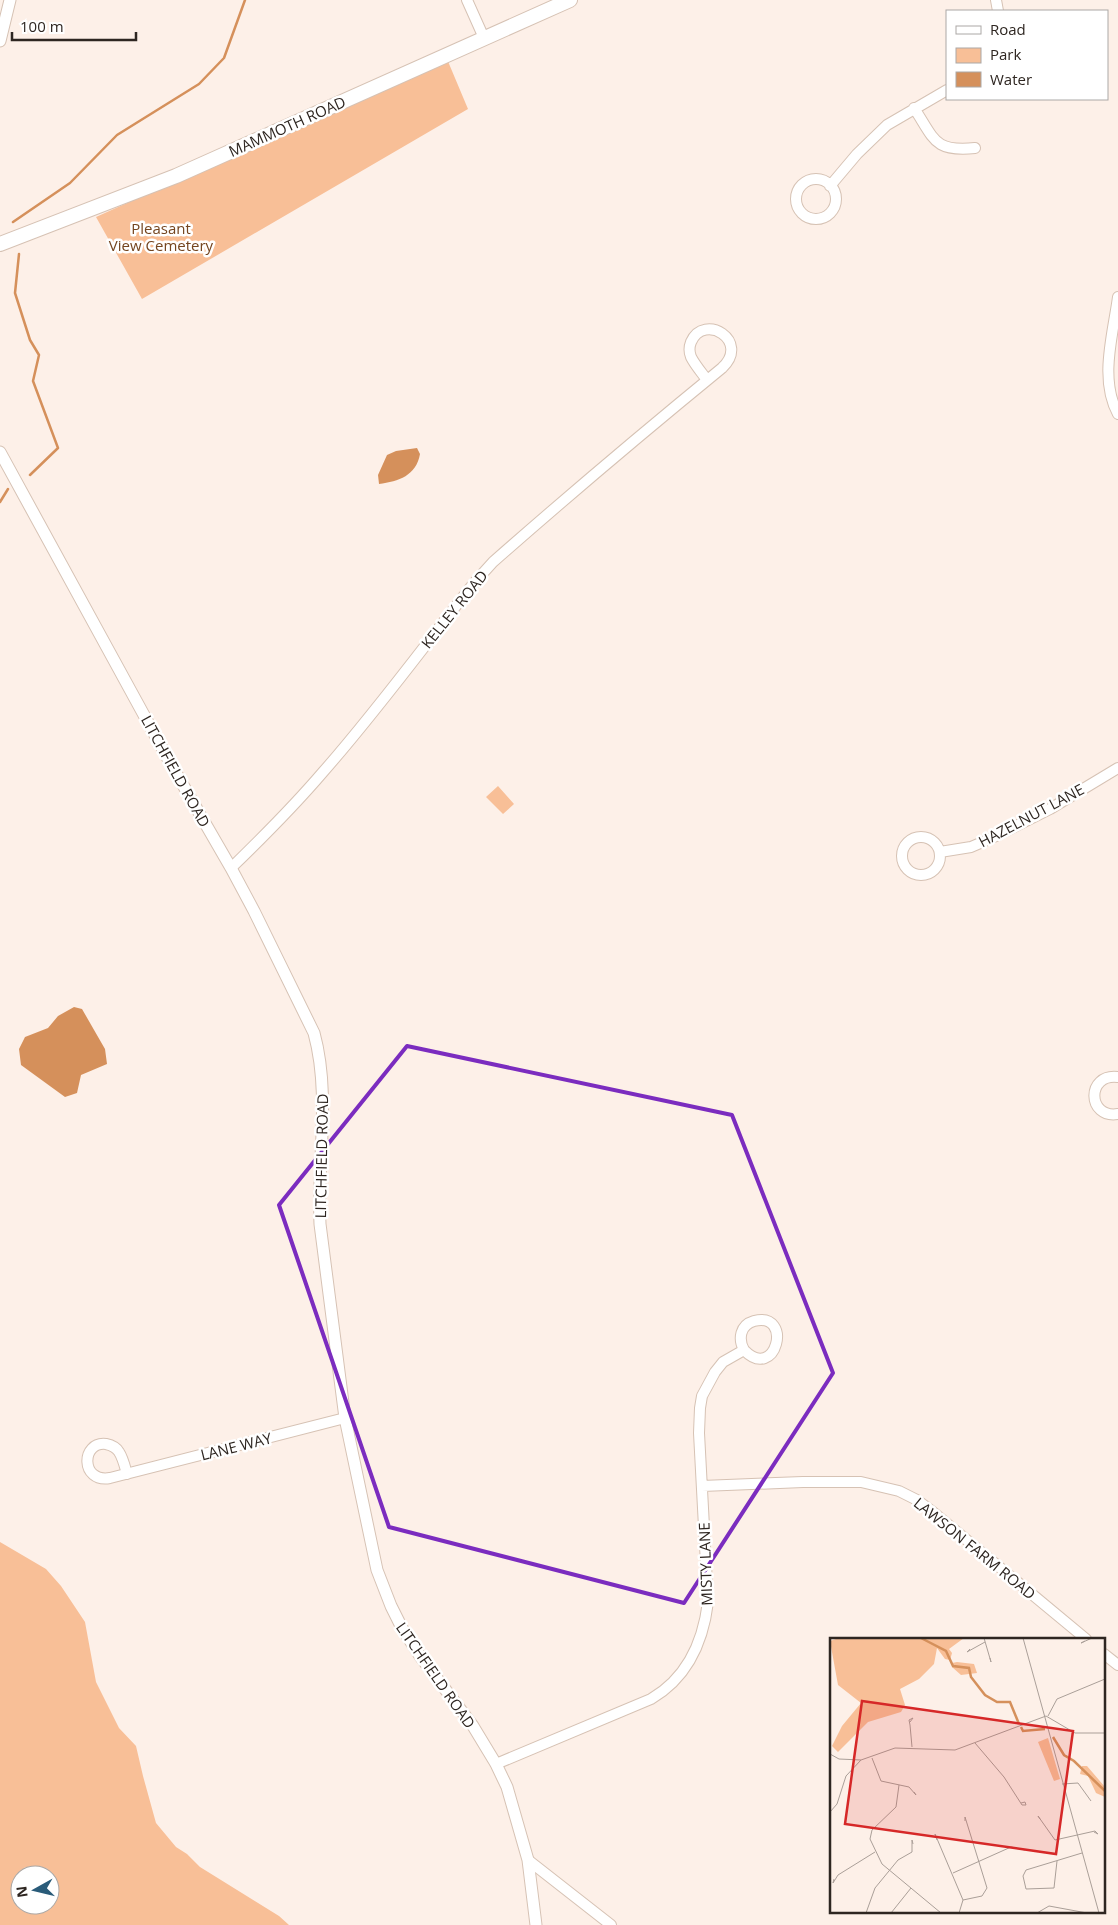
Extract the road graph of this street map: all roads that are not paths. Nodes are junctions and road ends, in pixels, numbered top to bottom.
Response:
1 (10, 0) edge
2 (467, 0) edge
3 (570, 0) edge
4 (484, 38) junction
5 (0, 41) edge
6 (946, 91) edge
7 (914, 108) junction
8 (975, 148) dead end
9 (830, 186) dead end
10 (0, 244) edge
11 (1118, 298) edge
12 (707, 380) junction
13 (1118, 414) edge
14 (0, 452) edge
15 (1118, 768) edge
16 (940, 852) dead end
17 (231, 868) junction
18 (1118, 1077) edge
19 (1118, 1114) edge
20 (744, 1350) dead end
21 (345, 1418) junction
22 (127, 1474) dead end
23 (702, 1486) junction
24 (1085, 1638) edge
25 (1106, 1656) edge
26 (1118, 1665) edge
27 (496, 1764) junction
28 (528, 1860) junction
29 (536, 1925) edge
30 (611, 1925) edge

1 - 5 street
2 - 4 street
3 - 4 main road, MAMMOTH ROAD
4 - 10 main road, MAMMOTH ROAD
6 - 7 street
7 - 8 street
7 - 9 street
11 - 13 street
12 - 12 street, KELLEY ROAD
12 - 17 street, KELLEY ROAD
14 - 17 street, LITCHFIELD ROAD
15 - 16 street, HAZELNUT LANE
17 - 21 street, LITCHFIELD ROAD
18 - 19 street
20 - 23 street, MISTY LANE
21 - 22 street, LANE WAY
21 - 27 street, LITCHFIELD ROAD
23 - 24 street, LAWSON FARM ROAD
23 - 27 street, MISTY LANE
25 - 26 street
27 - 28 street, LITCHFIELD ROAD
28 - 29 street, LITCHFIELD ROAD
28 - 30 street

